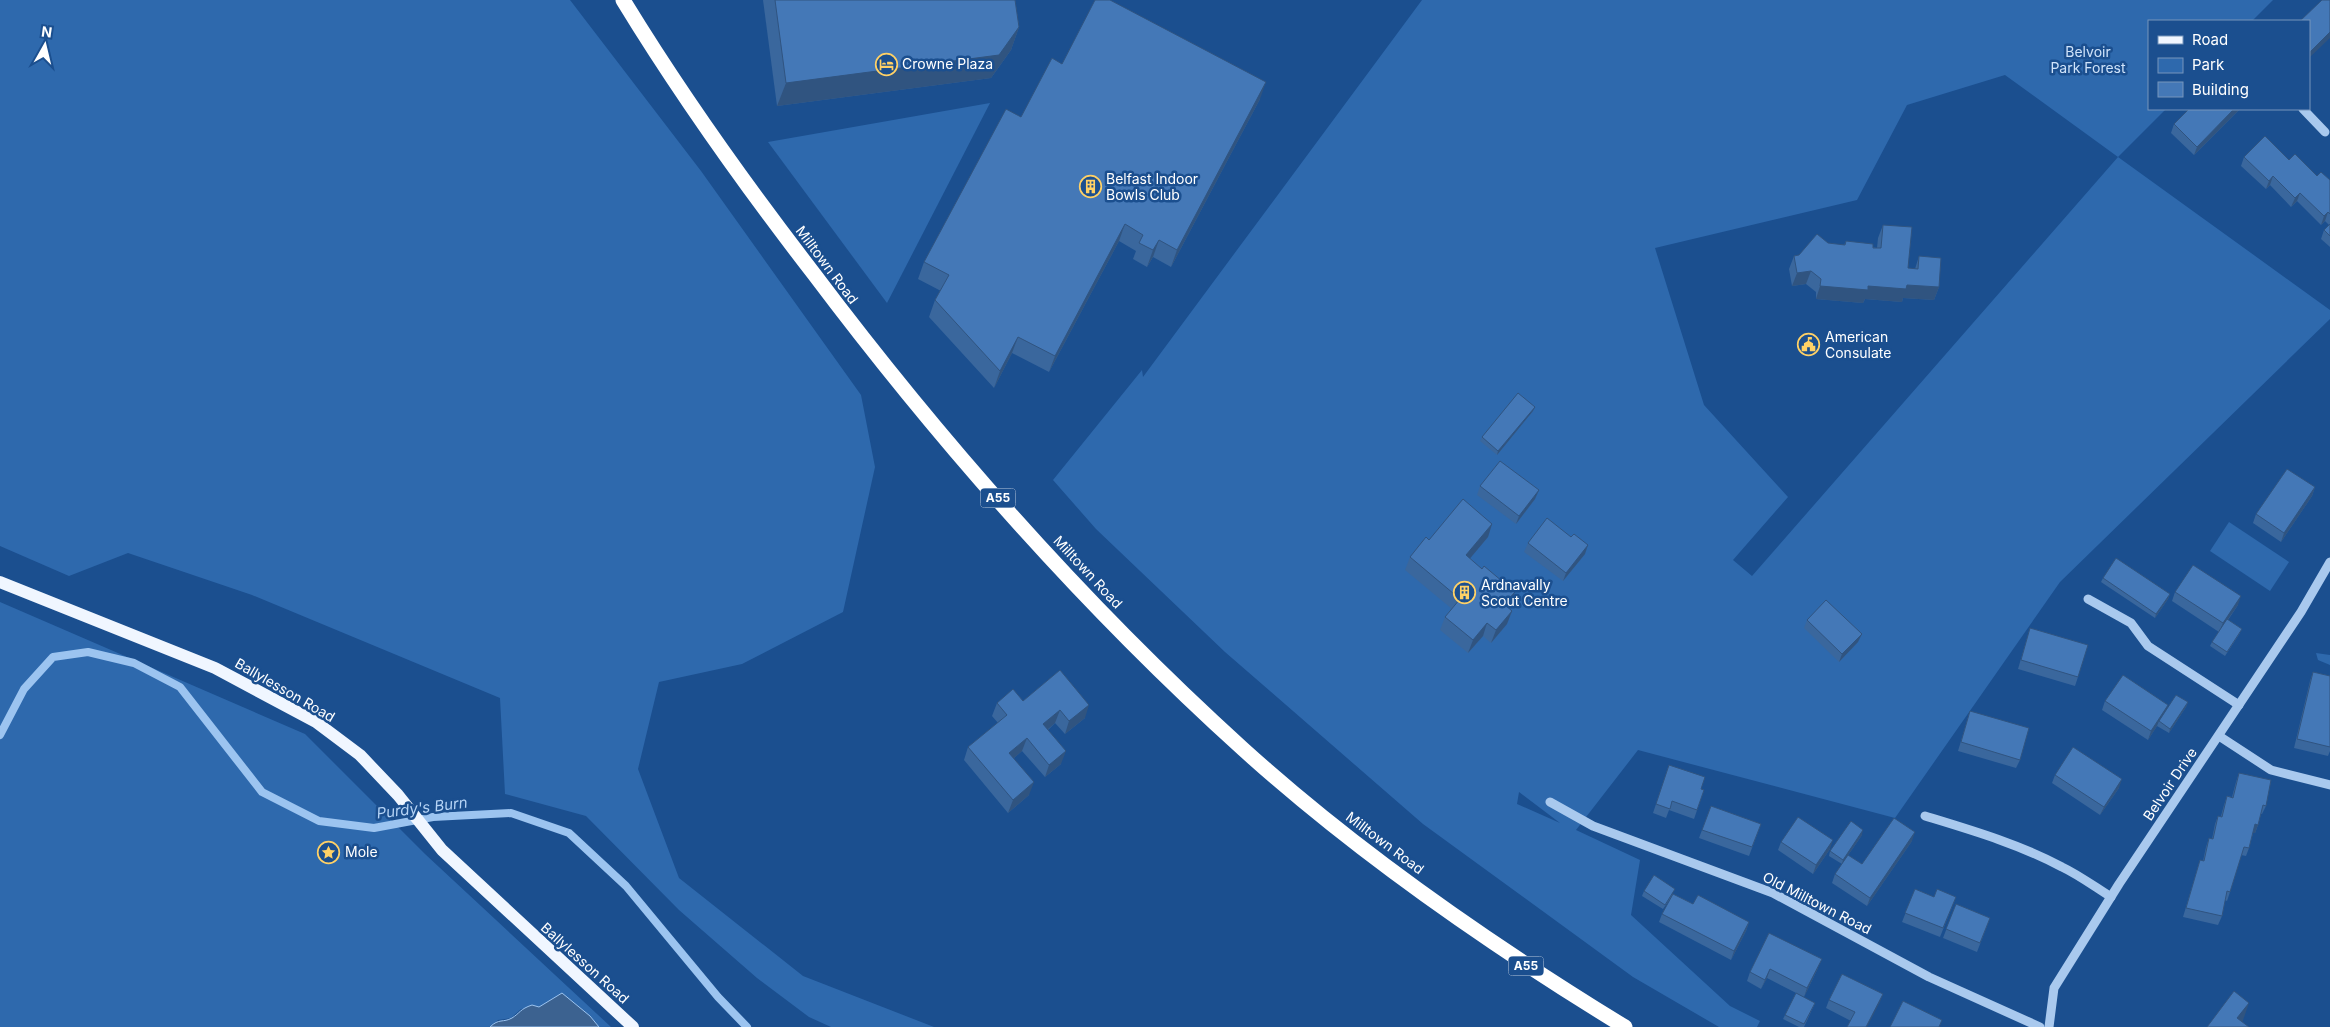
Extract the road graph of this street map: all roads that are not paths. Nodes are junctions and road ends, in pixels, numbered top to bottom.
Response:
1 (618, 0) edge
2 (622, 0) edge
3 (639, 28) junction
4 (2304, 110) edge
5 (2328, 132) edge
6 (2330, 562) edge
7 (0, 582) edge
8 (2088, 599) dead end
9 (2239, 705) junction
10 (2219, 736) junction
11 (2330, 785) edge
12 (1550, 802) dead end
13 (1924, 816) dead end
14 (2111, 897) junction
15 (633, 1027) edge
16 (1625, 1027) edge
17 (2040, 1027) edge
18 (2050, 1027) edge

1 - 3 highway, Milltown Road / A55
2 - 3 highway, Milltown Road / A55
3 - 16 highway, Milltown Road / A55
4 - 5 street
6 - 9 street, Belvoir Drive
7 - 15 main road, Ballylesson Road
8 - 9 street
9 - 10 street, Belvoir Drive
10 - 11 street
10 - 14 street, Belvoir Drive
12 - 17 street, Old Milltown Road
13 - 14 street
14 - 18 street, Belvoir Drive

